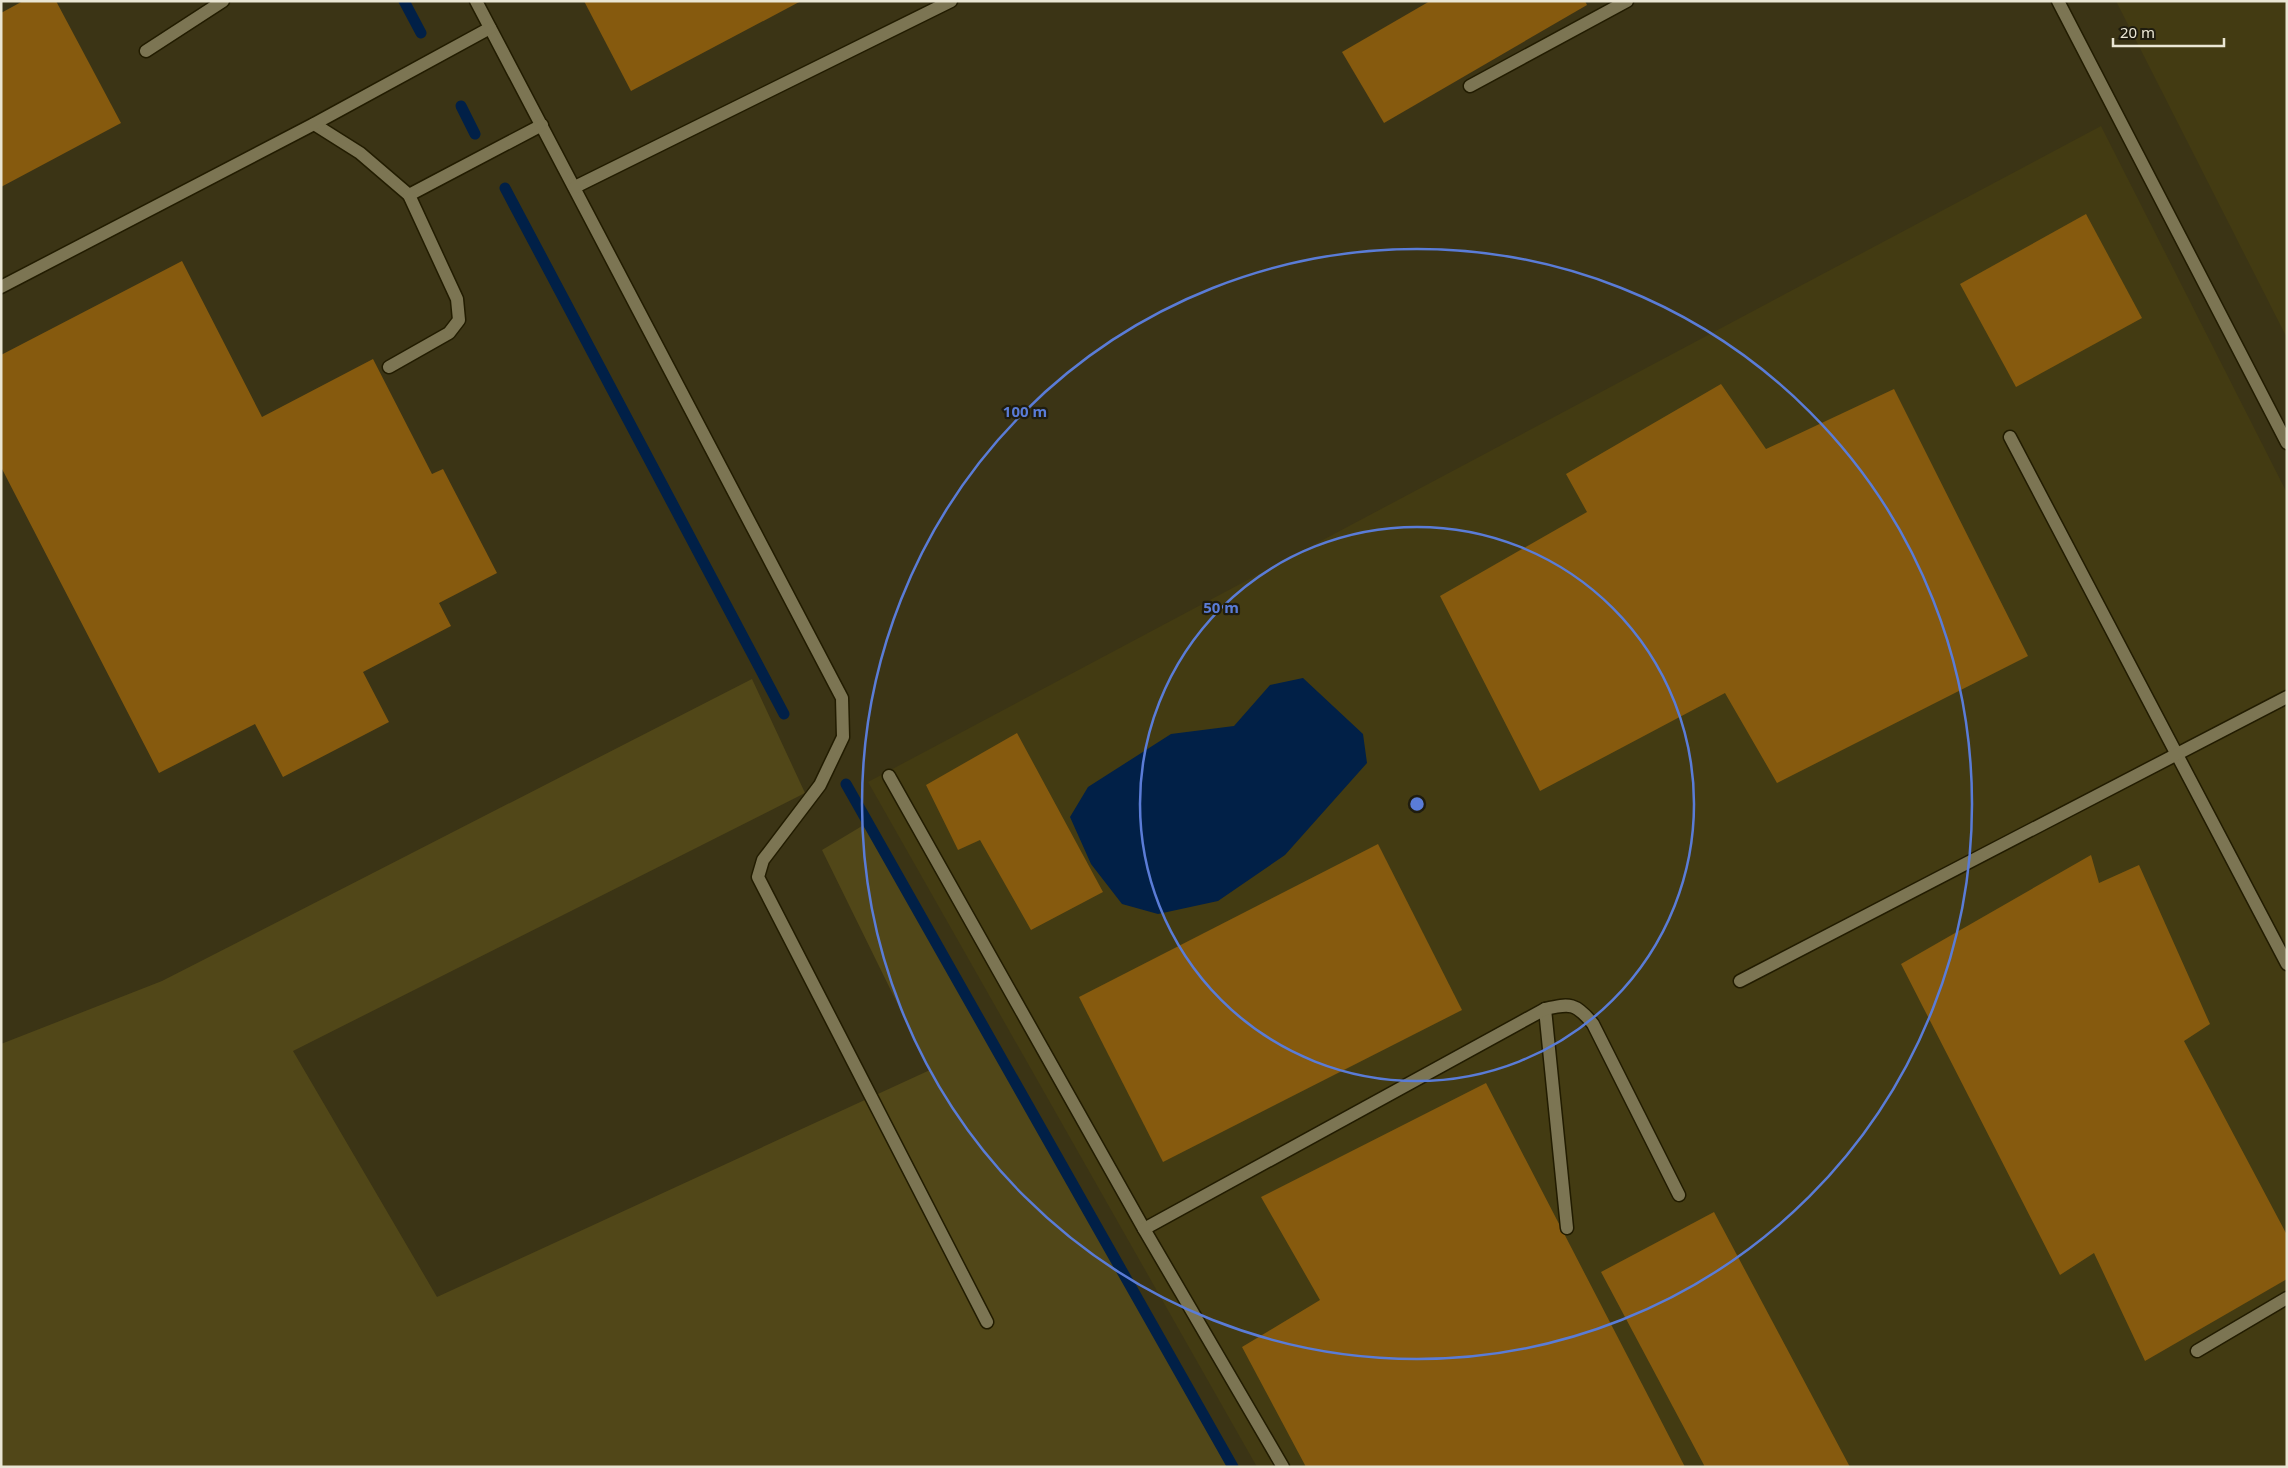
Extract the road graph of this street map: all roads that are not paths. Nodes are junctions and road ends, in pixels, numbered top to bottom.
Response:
1 (223, 1) edge
2 (476, 1) edge
3 (951, 1) edge
4 (1626, 1) edge
5 (2058, 1) edge
6 (490, 28) junction
7 (146, 51) dead end
8 (1470, 86) dead end
9 (314, 124) junction
10 (542, 125) junction
11 (575, 188) junction
12 (408, 195) junction
13 (1, 287) edge
14 (390, 367) dead end
15 (2010, 437) dead end
16 (2287, 443) edge
17 (2287, 697) edge
18 (2177, 754) junction
19 (889, 776) dead end
20 (2287, 964) edge
21 (1740, 981) dead end
22 (1545, 1009) junction
23 (1680, 1195) dead end
24 (1567, 1228) dead end
25 (1144, 1229) junction
26 (2287, 1298) edge
27 (986, 1322) dead end
28 (2197, 1351) dead end
29 (1283, 1467) edge

1 - 7 street
2 - 6 street
3 - 11 street
4 - 8 street
5 - 16 street
6 - 9 street
6 - 10 street
9 - 12 street
9 - 13 street
10 - 11 street
10 - 12 street
11 - 27 street
12 - 14 street
15 - 18 street
17 - 18 street
18 - 20 street
18 - 21 street
19 - 25 street
22 - 23 street
22 - 24 street
22 - 25 street
25 - 29 street
26 - 28 street

